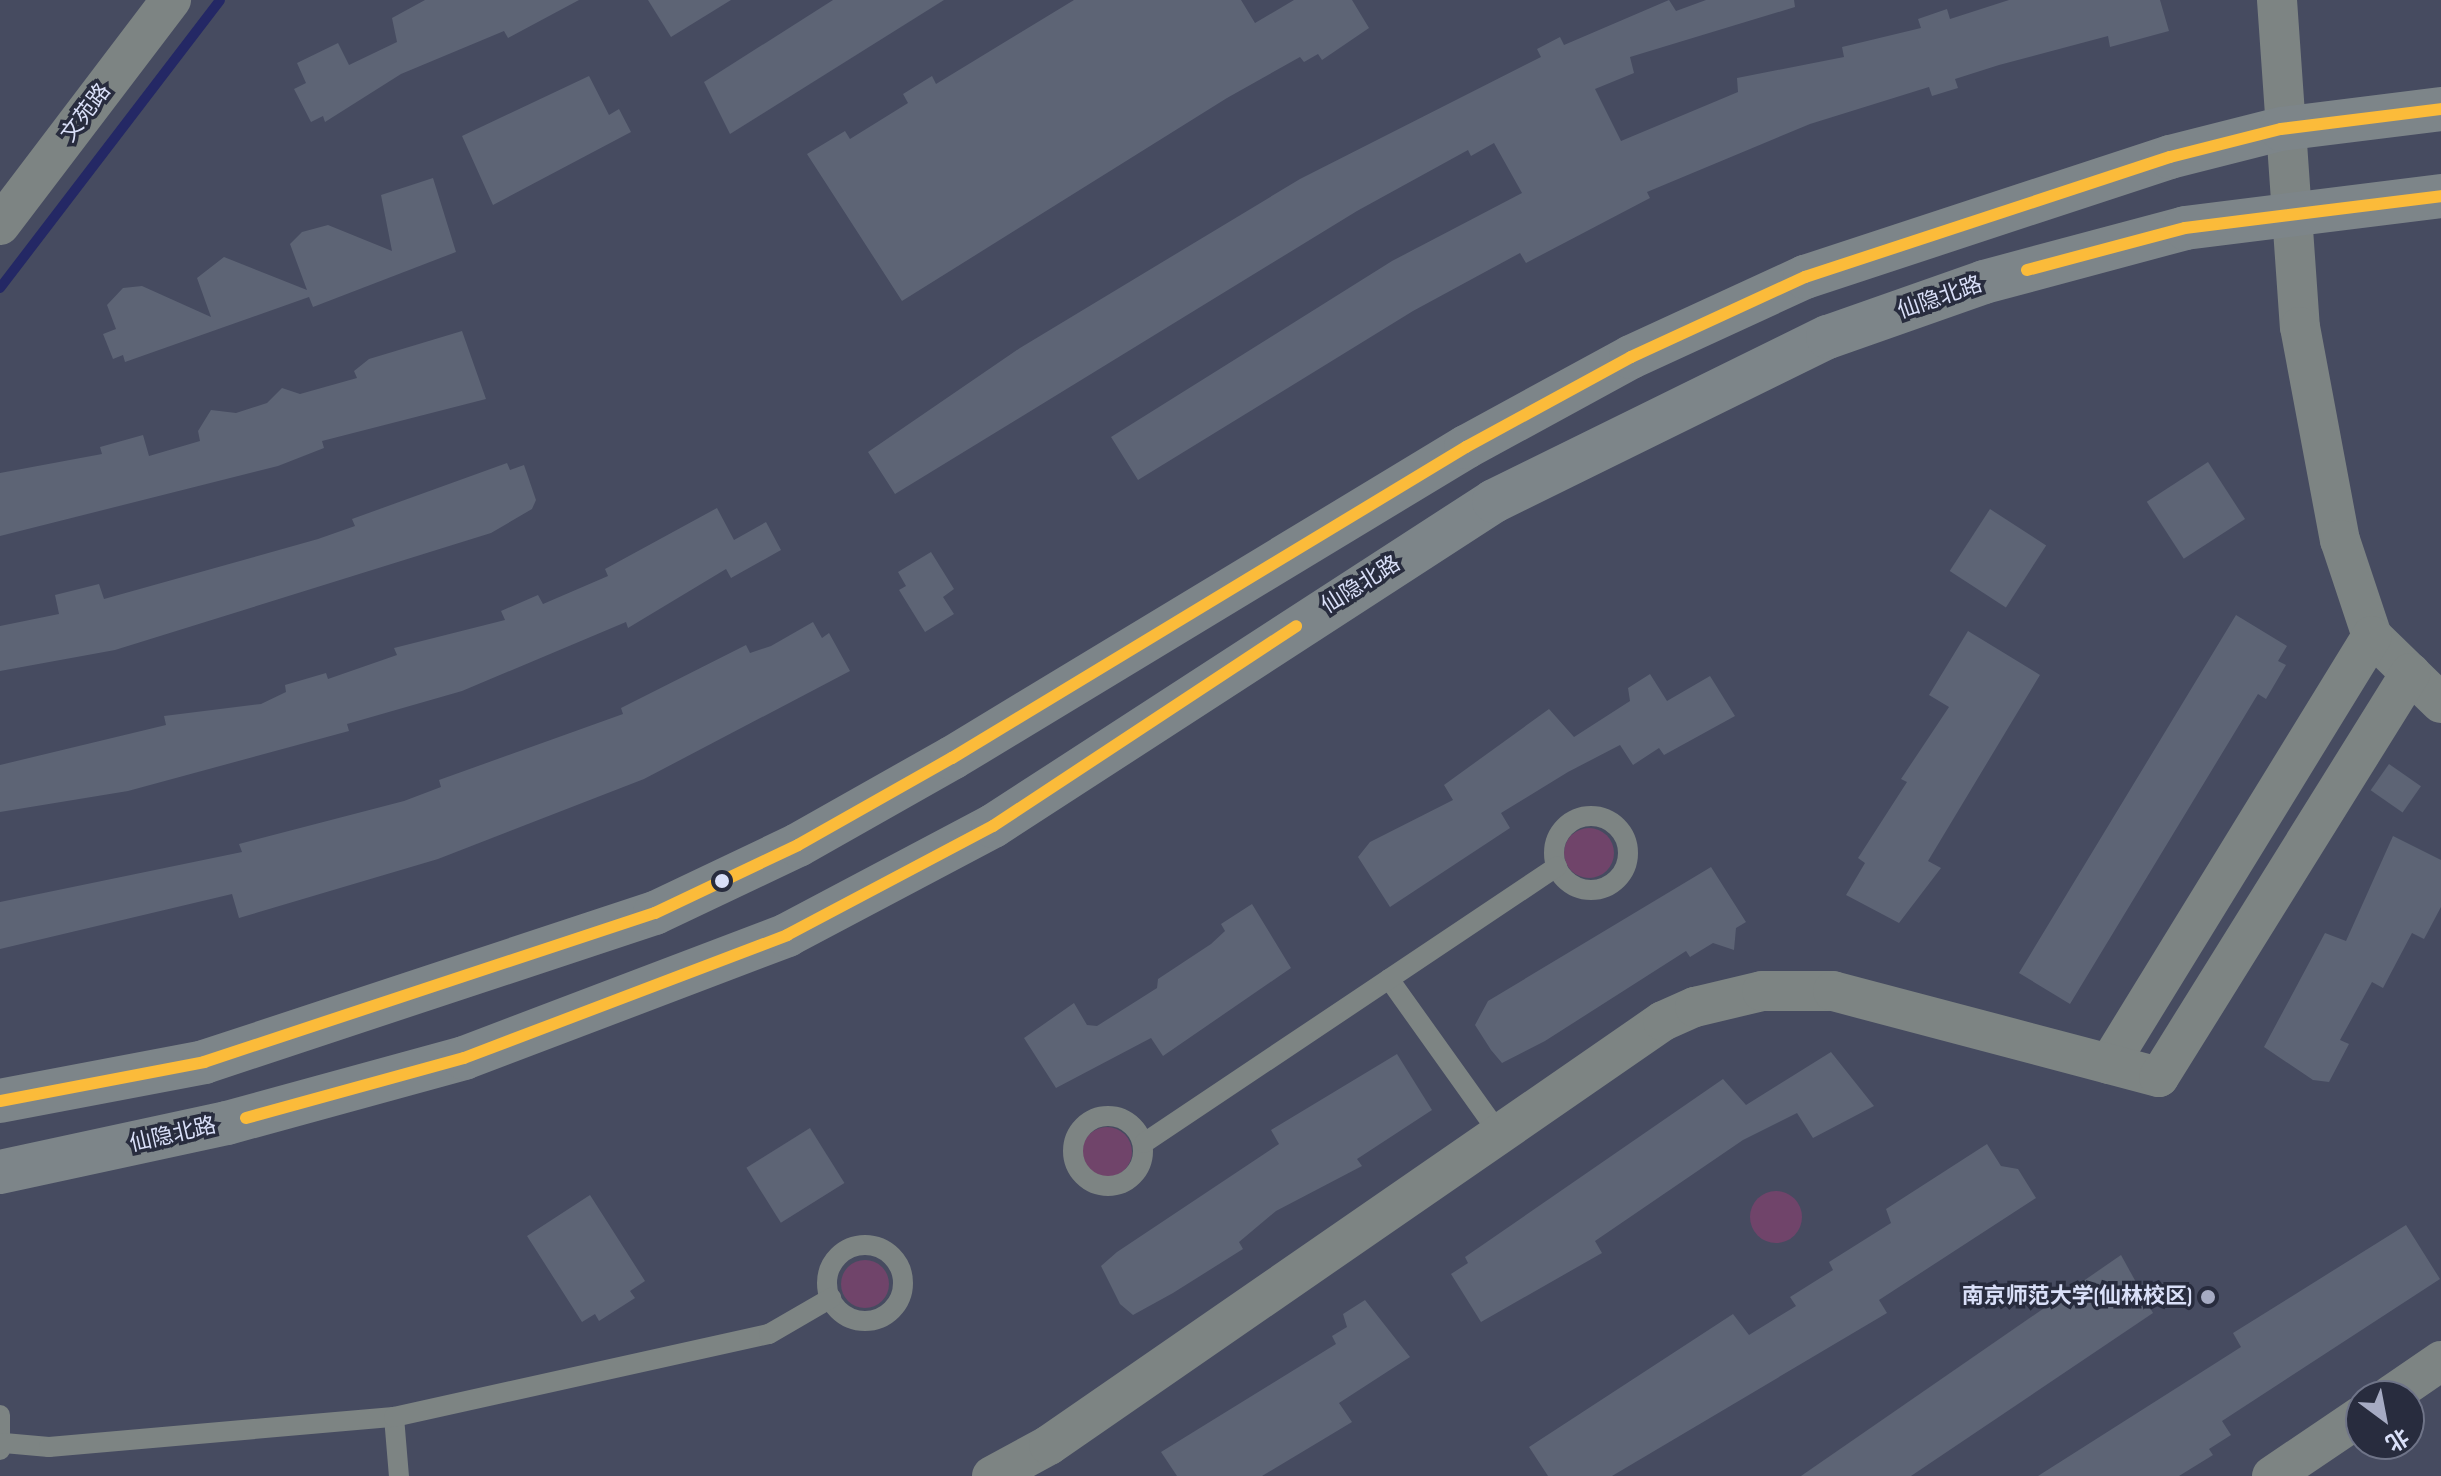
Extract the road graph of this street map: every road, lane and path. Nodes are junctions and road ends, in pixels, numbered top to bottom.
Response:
1 (171, 0) edge
2 (2277, 0) edge
3 (2441, 109) edge
4 (2281, 129) junction
5 (2441, 196) edge
6 (2287, 212) junction
7 (0, 225) edge
8 (2372, 636) junction
9 (2410, 673) junction
10 (2441, 703) edge
11 (1557, 867) dead end
12 (1389, 979) junction
13 (2109, 1064) junction
14 (0, 1101) edge
15 (1499, 1133) junction
16 (1144, 1143) dead end
17 (0, 1172) edge
18 (831, 1298) dead end
19 (2441, 1361) edge
20 (2413, 1380) edge
21 (0, 1415) edge
22 (394, 1417) junction
23 (2345, 1427) edge
24 (2, 1446) edge
25 (399, 1476) edge
26 (992, 1476) edge
27 (2272, 1476) edge

1 - 7 street, 文苑路
2 - 4 street
3 - 4 main road
4 - 6 street
4 - 14 main road
5 - 6 main road, 仙隐北路
6 - 8 street
6 - 17 main road, 仙隐北路
8 - 9 street
8 - 13 street
9 - 10 street
9 - 13 street
11 - 12 lane
12 - 15 lane
12 - 16 lane
13 - 15 street
15 - 26 street
18 - 22 lane
19 - 20 street
21 - 24 lane
22 - 24 lane
22 - 25 lane
23 - 27 street

